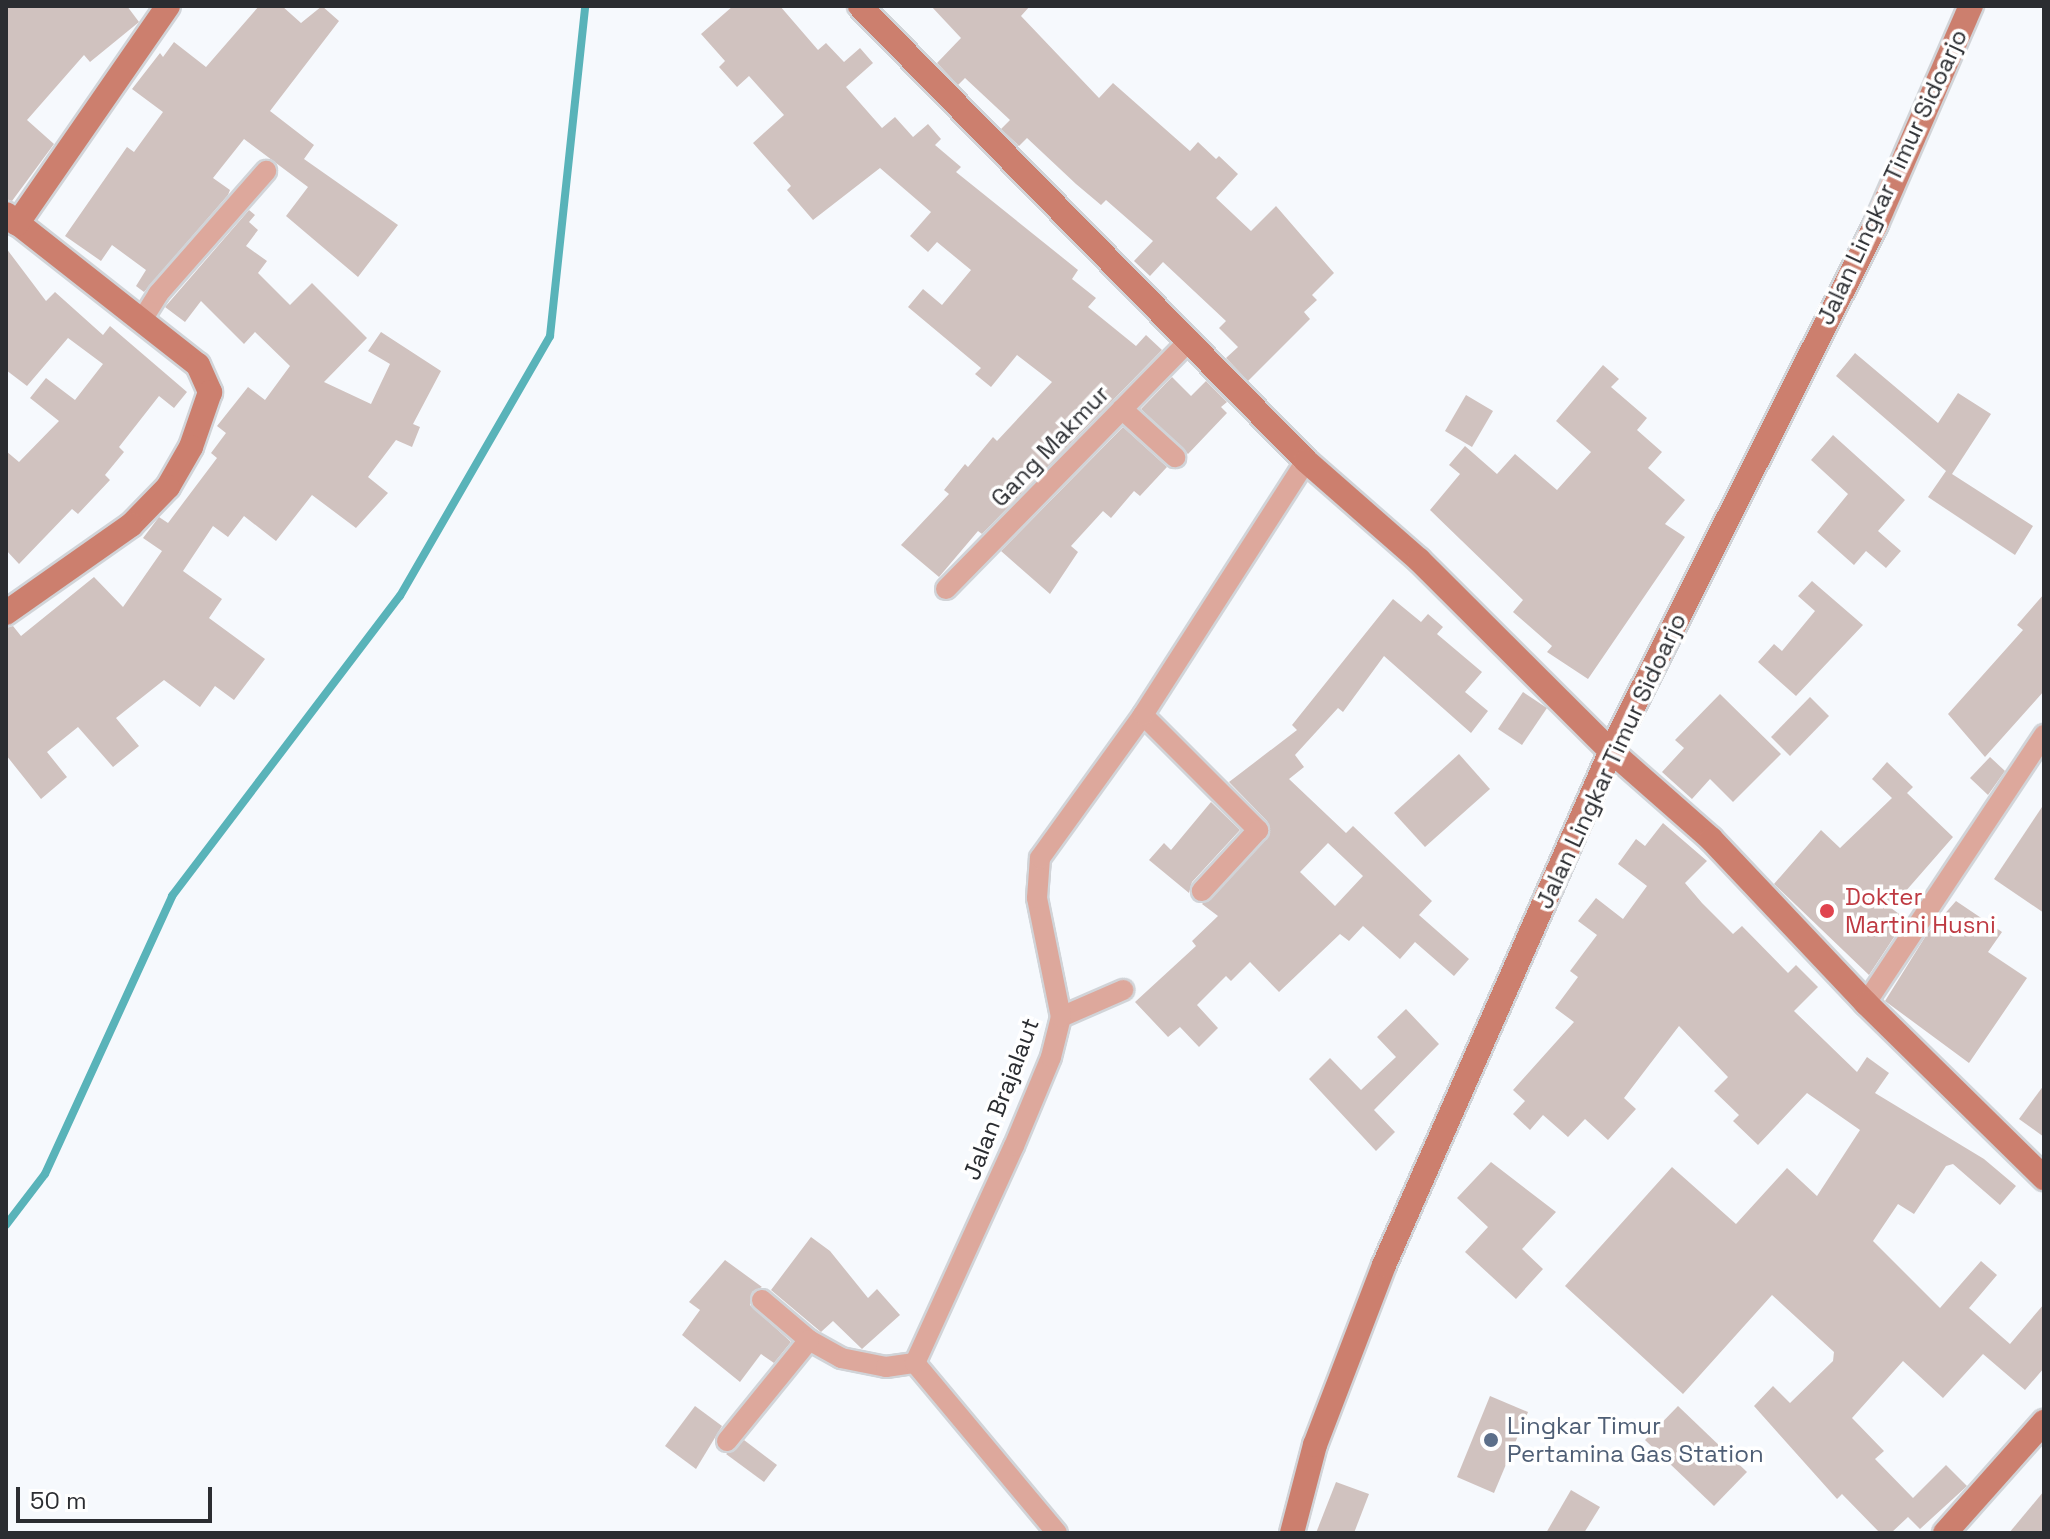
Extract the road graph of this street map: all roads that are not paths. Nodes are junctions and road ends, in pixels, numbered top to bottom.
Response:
1 (168, 6) edge
2 (860, 6) edge
3 (1971, 6) edge
4 (266, 171) dead end
5 (12, 219) edge
6 (142, 320) junction
7 (1190, 340) junction
8 (1122, 409) junction
9 (1297, 451) junction
10 (1175, 457) dead end
11 (946, 589) dead end
12 (6, 613) edge
13 (1143, 715) junction
14 (2044, 735) edge
15 (1611, 751) junction
16 (1202, 891) dead end
17 (1123, 990) dead end
18 (1866, 1003) junction
19 (1061, 1017) junction
20 (2044, 1178) edge
21 (762, 1300) dead end
22 (809, 1340) junction
23 (915, 1363) junction
24 (2042, 1427) edge
25 (727, 1441) dead end
26 (1057, 1533) edge
27 (1292, 1533) edge
28 (1945, 1533) edge

1 - 5 street
2 - 7 street
3 - 15 street, Jalan Lingkar Timur Sidoarjo
4 - 6 street
5 - 6 street
6 - 12 street
7 - 8 street, Gang Makmur
7 - 9 street
8 - 10 street
8 - 11 street, Gang Makmur
9 - 13 street, Jalan Brajalaut
9 - 15 street
13 - 16 street
13 - 19 street, Jalan Brajalaut
14 - 18 street
15 - 18 street
15 - 27 street, Jalan Lingkar Timur Sidoarjo
17 - 19 street
18 - 20 street
19 - 23 street, Jalan Brajalaut
21 - 22 street
22 - 23 street
22 - 25 street
23 - 26 street
24 - 28 street

